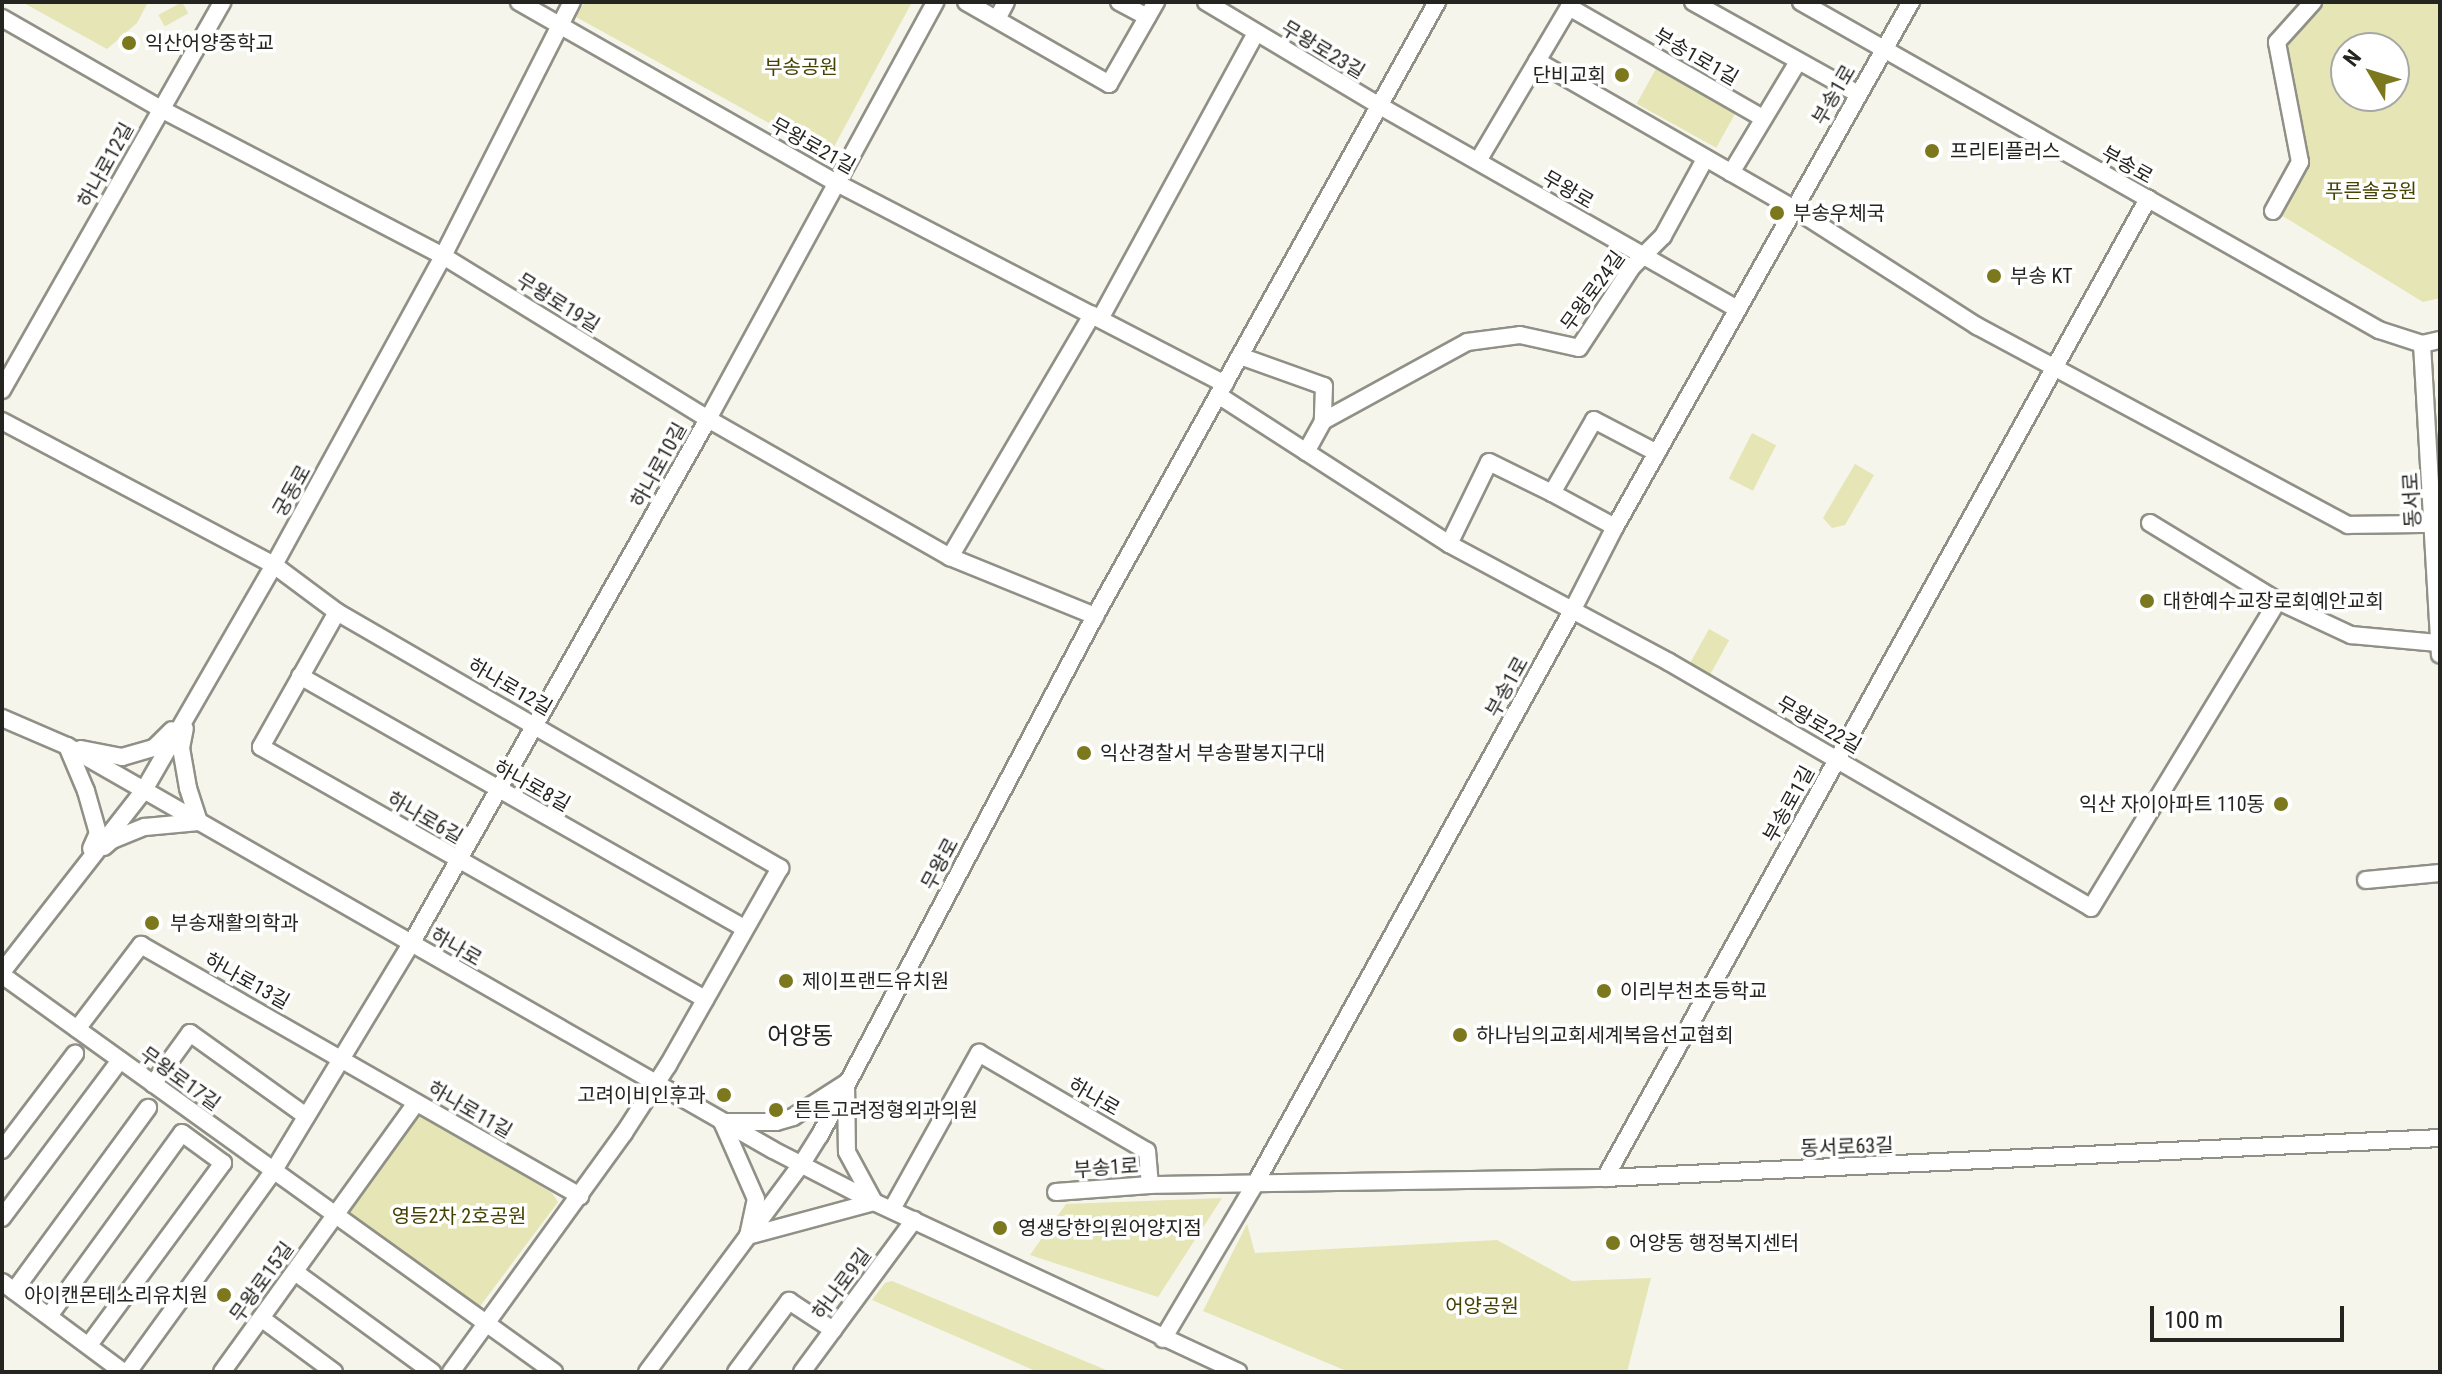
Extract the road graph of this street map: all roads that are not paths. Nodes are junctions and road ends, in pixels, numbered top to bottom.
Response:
1 (222, 2) edge
2 (519, 2) edge
3 (572, 2) edge
4 (935, 2) edge
5 (966, 2) edge
6 (1006, 2) edge
7 (1119, 2) edge
8 (1156, 2) edge
9 (1206, 2) edge
10 (1437, 2) edge
11 (1693, 2) edge
12 (1801, 2) edge
13 (1911, 2) edge
14 (2313, 2) edge
15 (1570, 5) edge
16 (1147, 17) junction
17 (2, 18) edge
18 (997, 19) junction
19 (560, 25) junction
20 (1256, 33) junction
21 (1885, 48) junction
22 (1537, 61) junction
23 (1797, 63) junction
24 (1858, 94) junction
25 (1380, 106) junction
26 (161, 109) junction
27 (1763, 118) junction
28 (1705, 159) junction
29 (1478, 161) junction
30 (1731, 173) junction
31 (835, 182) junction
32 (2148, 199) junction
33 (1793, 208) junction
34 (2273, 211) dead end
35 (443, 256) junction
36 (1644, 256) junction
37 (1737, 309) junction
38 (1096, 317) junction
39 (2440, 340) edge
40 (2422, 344) junction
41 (1240, 356) junction
42 (2057, 368) junction
43 (2, 390) edge
44 (1221, 390) junction
45 (708, 419) junction
46 (2, 421) edge
47 (1323, 421) junction
48 (1306, 452) junction
49 (1657, 453) junction
50 (1552, 493) junction
51 (2150, 523) dead end
52 (2434, 524) junction
53 (1615, 527) junction
54 (1449, 544) junction
55 (950, 557) junction
56 (274, 565) junction
57 (2278, 601) junction
58 (1572, 611) junction
59 (337, 612) junction
60 (1095, 616) junction
61 (2439, 623) edge
62 (2439, 648) edge
63 (300, 676) junction
64 (187, 715) junction
65 (2, 718) edge
66 (535, 724) junction
67 (67, 746) junction
68 (1837, 758) junction
69 (144, 790) junction
70 (498, 790) junction
71 (199, 822) junction
72 (458, 860) junction
73 (81, 871) junction
74 (2440, 873) edge
75 (2366, 880) dead end
76 (744, 928) junction
77 (411, 944) junction
78 (2, 974) edge
79 (705, 999) junction
80 (77, 1029) junction
81 (75, 1054) dead end
82 (342, 1058) junction
83 (120, 1060) junction
84 (846, 1083) junction
85 (153, 1084) junction
86 (655, 1084) junction
87 (416, 1103) junction
88 (148, 1108) dead end
89 (306, 1116) junction
90 (722, 1122) junction
91 (2440, 1138) edge
92 (2, 1150) edge
93 (801, 1165) junction
94 (274, 1170) junction
95 (1605, 1178) junction
96 (1255, 1184) junction
97 (1150, 1185) junction
98 (1056, 1192) dead end
99 (580, 1196) junction
100 (874, 1202) junction
101 (892, 1209) junction
102 (335, 1215) junction
103 (2, 1218) edge
104 (914, 1220) junction
105 (748, 1236) junction
106 (295, 1272) junction
107 (6, 1287) edge
108 (49, 1316) junction
109 (261, 1318) junction
110 (486, 1323) junction
111 (833, 1330) junction
112 (1163, 1339) junction
113 (89, 1345) junction
114 (534, 1357) junction
115 (228, 1370) edge
116 (125, 1372) edge
117 (334, 1372) edge
118 (432, 1372) edge
119 (451, 1372) edge
120 (523, 1372) edge
121 (554, 1372) edge
122 (647, 1372) edge
123 (736, 1372) edge
124 (802, 1372) edge
125 (1238, 1372) edge

1 - 26 street, 하나로12길
2 - 19 street, 무왕로21길
3 - 19 street, 궁동로
4 - 31 street, 하나로10길
5 - 18 street
6 - 18 street
7 - 16 street
8 - 16 street
9 - 20 street, 무왕로23길
10 - 25 street, 무왕로
11 - 23 street
12 - 21 street, 부송로
13 - 21 street, 부송1로
14 - 34 street
15 - 22 street, 부송1로1길
15 - 27 street, 부송1로1길
16 - 18 street
17 - 26 street, 무왕로19길
19 - 31 street, 무왕로21길
19 - 35 street, 궁동로
20 - 25 street, 무왕로23길
20 - 38 street
21 - 24 street, 부송1로
21 - 32 street, 부송로
22 - 28 street
22 - 29 street, 부송1로1길
23 - 24 street
23 - 27 street
24 - 33 street, 부송1로
25 - 29 street, 무왕로
25 - 41 street, 무왕로
26 - 35 street, 무왕로19길
26 - 43 street, 하나로12길
27 - 30 street
28 - 30 street
28 - 36 street, 무왕로24길
29 - 36 street, 무왕로
30 - 33 street
31 - 38 street, 무왕로21길
31 - 45 street, 하나로10길
32 - 40 street, 부송로
32 - 42 street, 부송로1길
33 - 37 street, 부송1로
33 - 42 street
35 - 45 street, 무왕로19길
35 - 56 street, 궁동로
36 - 37 street, 무왕로
36 - 47 street, 무왕로24길
37 - 49 street, 부송1로
38 - 44 street, 무왕로21길
38 - 55 street
39 - 40 street
40 - 52 street, 동서로
41 - 44 street, 무왕로
41 - 47 street
42 - 52 street
42 - 68 street, 부송로1길
44 - 48 street, 무왕로22길
44 - 60 street, 무왕로
45 - 55 street, 무왕로19길
45 - 66 street, 하나로10길
46 - 56 street, 하나로12길
47 - 48 street
48 - 54 street, 무왕로22길
49 - 50 street
49 - 53 street, 부송1로
50 - 53 street
50 - 54 street
51 - 57 street
52 - 61 street, 동서로
53 - 58 street, 부송1로
54 - 58 street, 무왕로22길
55 - 60 street, 무왕로19길
56 - 59 street, 하나로12길
56 - 64 street, 궁동로
57 - 62 street
57 - 68 street, 무왕로22길
58 - 68 street, 무왕로22길
58 - 96 street, 부송1로
59 - 63 street, 하나로6길
59 - 66 street, 하나로12길
60 - 84 street, 무왕로
61 - 62 street, 동서로
63 - 70 street, 하나로8길
63 - 72 street, 하나로6길
64 - 67 street
64 - 69 street, 궁동로
64 - 71 street
65 - 67 street, 하나로
66 - 70 street, 하나로10길
66 - 76 street, 하나로12길
67 - 69 street, 하나로
67 - 73 street
68 - 95 street, 부송로1길
69 - 71 street, 하나로
69 - 73 street, 궁동로
70 - 72 street, 하나로10길
70 - 76 street, 하나로8길
71 - 73 street
71 - 77 street, 하나로
72 - 77 street, 하나로10길
72 - 79 street, 하나로6길
73 - 78 street, 궁동로
74 - 75 street
76 - 79 street, 하나로12길
77 - 82 street
77 - 86 street, 하나로
78 - 80 street, 무왕로17길
79 - 86 street, 하나로12길
80 - 82 street, 하나로13길
80 - 83 street, 무왕로17길
81 - 92 street
82 - 87 street, 하나로11길
82 - 89 street
83 - 85 street, 무왕로17길
83 - 103 street
84 - 90 street
84 - 93 street, 무왕로
84 - 100 street
85 - 89 street
85 - 94 street, 무왕로17길
86 - 90 street, 하나로
86 - 99 street
87 - 99 street, 하나로11길
87 - 102 street
88 - 107 street
89 - 94 street
90 - 93 street, 하나로
90 - 105 street
91 - 95 street, 동서로63길
93 - 100 street, 하나로
93 - 105 street, 무왕로
94 - 102 street, 무왕로17길
94 - 116 street
95 - 96 street, 동서로63길
96 - 97 street, 부송1로
96 - 112 street, 부송1로
97 - 98 street, 부송1로
97 - 101 street, 하나로
99 - 110 street
100 - 101 street, 하나로
100 - 105 street
101 - 104 street, 하나로
102 - 106 street, 무왕로15길
102 - 110 street, 무왕로17길
104 - 111 street, 하나로9길
104 - 112 street, 하나로
105 - 122 street, 무왕로
106 - 109 street, 무왕로15길
106 - 118 street
107 - 108 street
108 - 113 street
108 - 113 street
109 - 115 street, 무왕로15길
109 - 117 street
110 - 114 street, 무왕로17길
110 - 119 street
111 - 123 street
111 - 124 street, 하나로9길
112 - 125 street, 하나로
113 - 116 street
114 - 120 street
114 - 121 street, 무왕로17길

